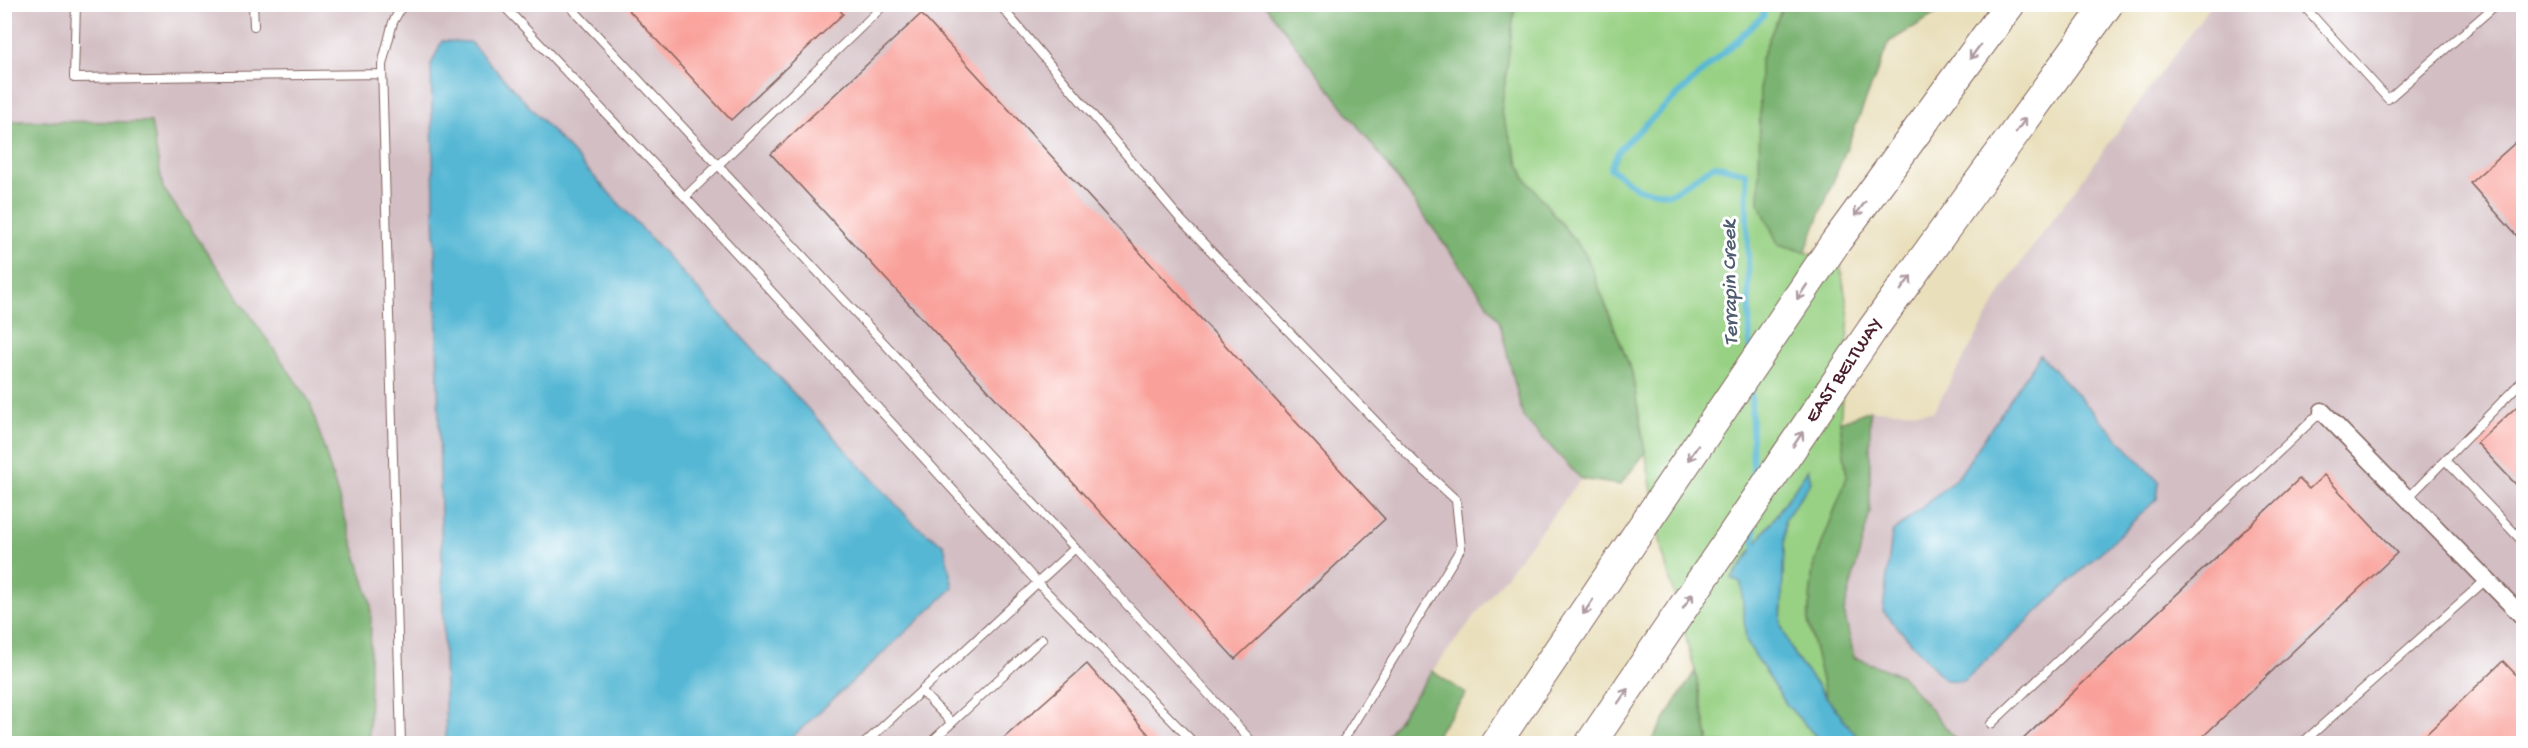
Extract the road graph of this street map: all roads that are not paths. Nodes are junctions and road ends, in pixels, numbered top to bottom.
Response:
1 (76, 4) edge
2 (253, 4) edge
3 (403, 4) edge
4 (502, 4) edge
5 (568, 4) edge
6 (885, 4) edge
7 (999, 4) edge
8 (2010, 4) edge
9 (2108, 4) edge
10 (2302, 4) edge
11 (2497, 4) edge
12 (254, 26) dead end
13 (382, 74) junction
14 (718, 164) junction
15 (685, 197) junction
16 (2523, 379) edge
17 (2322, 411) joint
18 (2445, 460) junction
19 (2408, 498) junction
20 (2523, 543) edge
21 (1075, 548) junction
22 (2487, 579) junction
23 (1039, 584) junction
24 (2523, 618) edge
25 (1042, 639) dead end
26 (922, 692) junction
27 (952, 723) junction
28 (1991, 724) dead end
29 (401, 744) edge
30 (864, 744) edge
31 (930, 744) edge
32 (1196, 744) edge
33 (1254, 744) edge
34 (1341, 744) edge
35 (1495, 744) edge
36 (1590, 744) edge
37 (2301, 744) edge

1 - 13 lane
2 - 12 lane
3 - 13 lane
4 - 15 lane
5 - 14 lane
6 - 14 lane
7 - 34 lane
8 -> 35 highway
36 -> 9 highway, EAST BELTWAY
10 - 11 lane
13 - 29 lane
14 - 15 lane
14 - 21 lane
15 - 23 lane
16 - 18 lane
17 - 19 street
17 - 28 lane
18 - 19 lane
18 - 20 lane
19 - 22 street
21 - 23 lane
21 - 33 lane
22 - 24 street
22 - 37 lane
23 - 26 lane
23 - 32 lane
25 - 27 lane
26 - 27 lane
26 - 30 lane
27 - 31 lane

